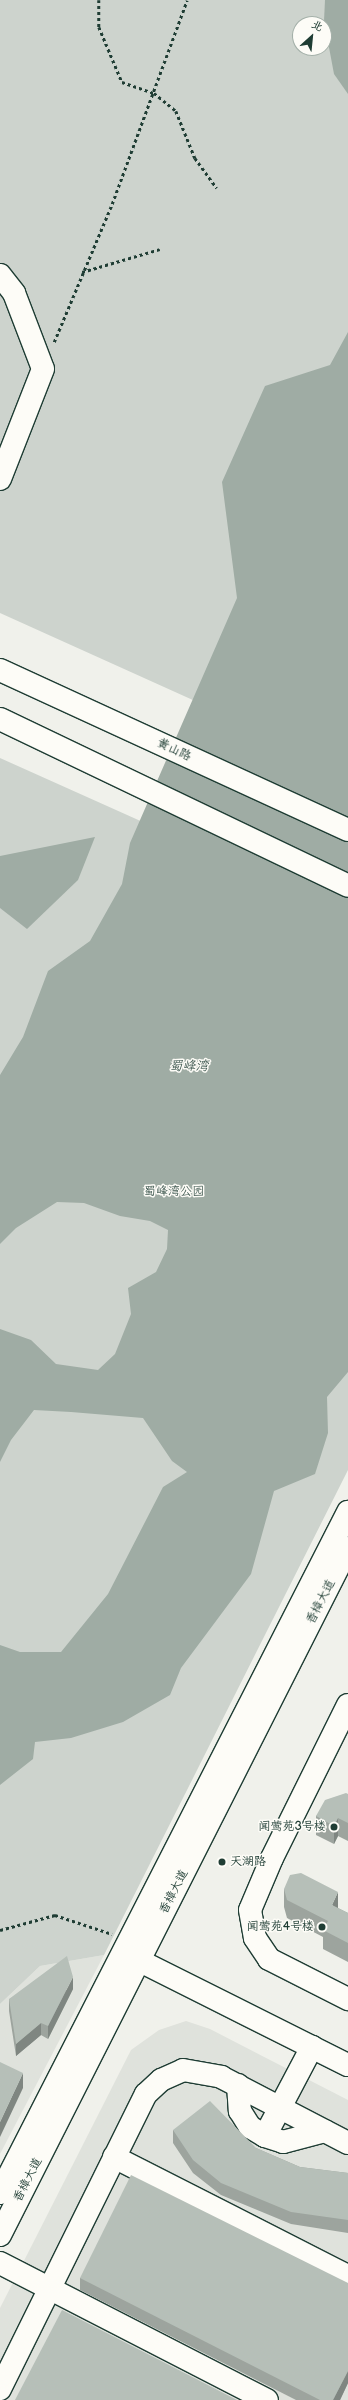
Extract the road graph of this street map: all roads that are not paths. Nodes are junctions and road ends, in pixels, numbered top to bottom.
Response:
1 (0, 275) edge
2 (0, 479) edge
3 (0, 670) edge
4 (0, 719) edge
5 (348, 830) edge
6 (348, 886) edge
7 (348, 1512) edge
8 (342, 1554) edge
9 (348, 1705) edge
10 (131, 1951) junction
11 (348, 1999) edge
12 (312, 2047) junction
13 (348, 2065) edge
14 (238, 2085) junction
15 (280, 2107) junction
16 (325, 2131) junction
17 (264, 2136) junction
18 (348, 2143) edge
19 (114, 2157) junction
20 (0, 2193) edge
21 (0, 2235) edge
22 (0, 2263) edge
23 (348, 2276) edge
24 (49, 2289) junction
25 (0, 2389) edge
26 (267, 2400) edge

1 - 2 street
3 - 5 street, 黄山路
4 - 6 street
7 - 8 street, 香樟大道
8 - 10 street, 香樟大道
9 - 11 street
10 - 12 street
10 - 20 street, 香樟大道
10 - 21 street, 香樟大道
12 - 13 street
12 - 15 street
14 - 15 street
14 - 17 street
14 - 19 street
15 - 16 street
15 - 17 street
16 - 17 street
16 - 18 street
19 - 23 street
19 - 24 street
22 - 24 street
24 - 25 street
24 - 26 street

